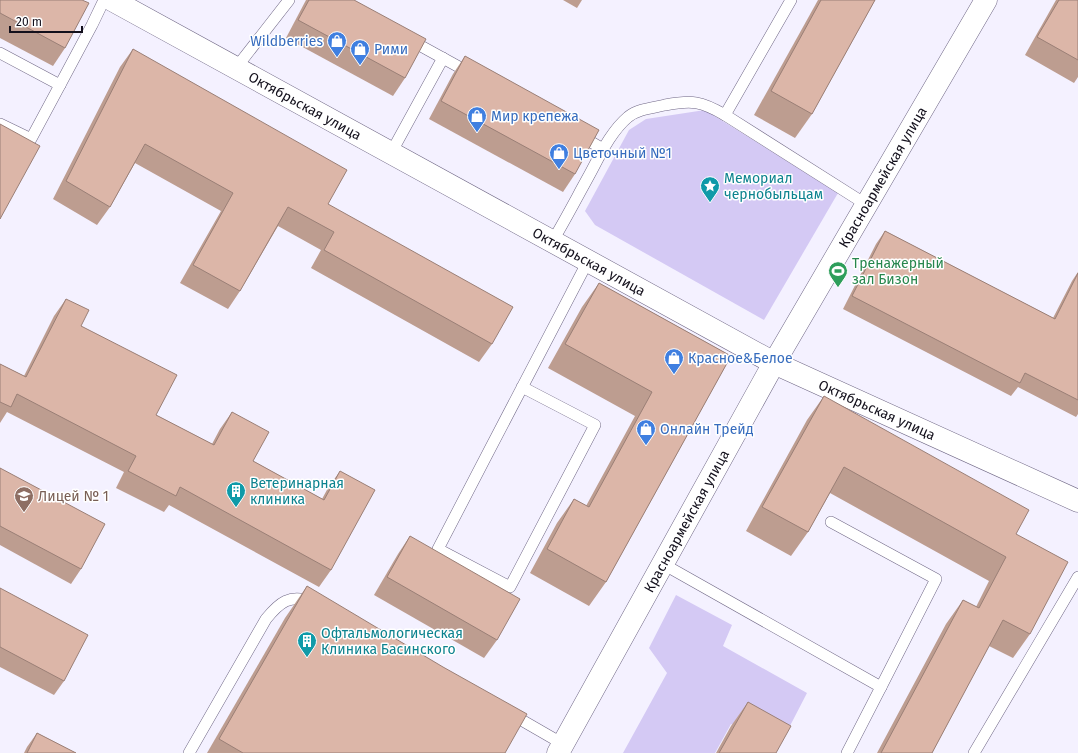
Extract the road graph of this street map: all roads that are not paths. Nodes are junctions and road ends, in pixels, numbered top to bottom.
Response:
1 (104, 0) edge
2 (112, 0) edge
3 (289, 0) edge
4 (791, 0) edge
5 (986, 0) edge
6 (402, 35) edge
7 (0, 53) edge
8 (443, 58) junction
9 (236, 68) junction
10 (476, 77) edge
11 (60, 85) junction
12 (725, 115) junction
13 (0, 124) edge
14 (570, 130) edge
15 (603, 149) junction
16 (391, 153) junction
17 (867, 205) junction
18 (552, 242) junction
19 (588, 261) junction
20 (774, 363) junction
21 (522, 387) junction
22 (1075, 497) edge
23 (831, 522) dead end
24 (663, 564) junction
25 (1078, 577) edge
26 (324, 607) edge
27 (881, 687) junction
28 (502, 708) edge
29 (560, 748) edge
30 (189, 753) edge
31 (847, 753) edge
32 (974, 753) edge

1 - 11 lane
2 - 9 main road, Октябрьская улица
3 - 9 lane
4 - 12 lane
5 - 17 main road, Красноармейская улица
6 - 8 lane
7 - 11 lane
8 - 10 lane
8 - 16 lane
9 - 16 main road, Октябрьская улица
11 - 13 lane
12 - 15 lane
12 - 17 lane
14 - 15 lane
15 - 18 lane
16 - 18 main road, Октябрьская улица
17 - 20 main road, Красноармейская улица
18 - 19 main road, Октябрьская улица
19 - 20 main road, Октябрьская улица
19 - 21 lane
20 - 22 main road, Октябрьская улица
20 - 24 main road, Красноармейская улица
21 - 21 lane
23 - 27 lane
24 - 27 lane
24 - 29 main road, Красноармейская улица
25 - 32 lane
26 - 30 lane
27 - 31 lane
28 - 29 lane

